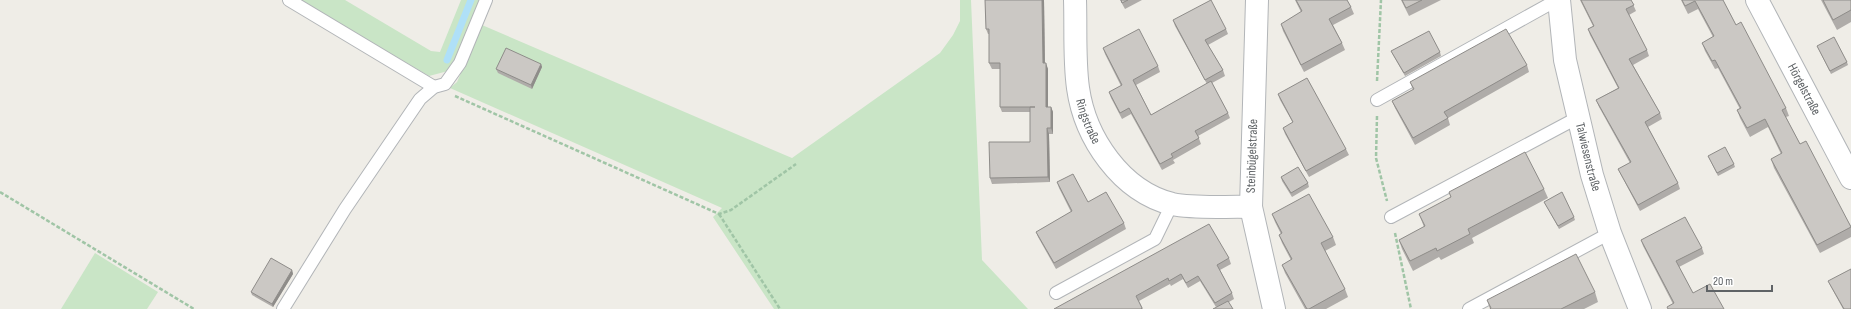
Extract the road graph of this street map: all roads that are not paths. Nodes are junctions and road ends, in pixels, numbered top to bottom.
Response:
1 (289, 0) edge
2 (486, 0) edge
3 (1075, 0) edge
4 (1256, 0) edge
5 (1558, 0) edge
6 (1757, 0) edge
7 (434, 87) junction
8 (1377, 100) road end
9 (1577, 118) junction
10 (1851, 178) edge
11 (1172, 204) junction
12 (1251, 207) junction
13 (1392, 217) road end
14 (1610, 233) junction
15 (1056, 293) dead end
16 (283, 309) edge
17 (1274, 309) edge
18 (1469, 309) edge
19 (1640, 309) edge

1 - 7 lane
2 - 7 lane
3 - 11 street, Ringstraße
4 - 12 street, Steinbügelstraße
5 - 8 lane
5 - 9 street, Talwiesenstraße
6 - 10 street, Hörgelstraße
7 - 16 lane
9 - 13 lane
9 - 14 street, Talwiesenstraße
11 - 12 street, Ringstraße
11 - 15 lane
12 - 17 street, Steinbügelstraße
14 - 18 lane
14 - 19 street, Talwiesenstraße

